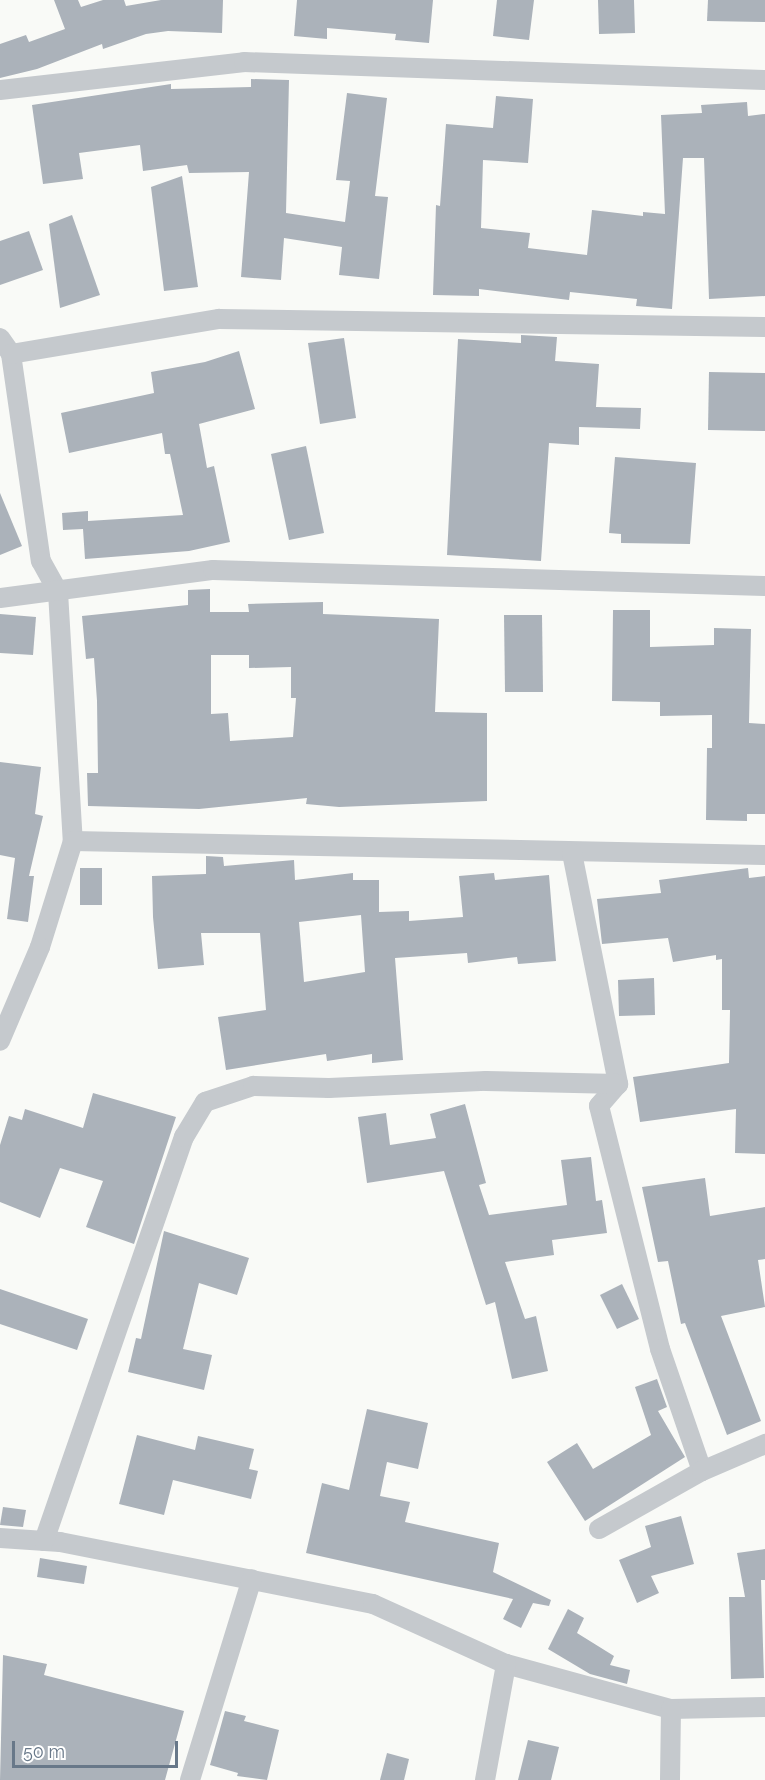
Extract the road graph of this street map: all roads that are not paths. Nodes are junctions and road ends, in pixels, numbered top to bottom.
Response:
1 (765, 80) edge
2 (0, 90) edge
3 (765, 327) edge
4 (5, 346) edge
5 (765, 586) edge
6 (58, 592) junction
7 (0, 598) edge
8 (73, 841) junction
9 (572, 854) junction
10 (765, 855) edge
11 (0, 1041) edge
12 (618, 1084) junction
13 (765, 1444) edge
14 (702, 1471) junction
15 (599, 1528) dead end
16 (1, 1541) edge
17 (44, 1541) junction
18 (252, 1579) junction
19 (506, 1664) junction
20 (765, 1707) edge
21 (671, 1709) junction
22 (190, 1780) edge
23 (485, 1780) edge
24 (670, 1780) edge

1 - 2 street
3 - 4 street
4 - 6 street
5 - 6 street
6 - 7 street
6 - 8 street
8 - 9 street
8 - 11 street
9 - 10 street
9 - 12 street
12 - 14 street
12 - 17 street
13 - 14 street
14 - 15 street
16 - 17 street
17 - 18 street
18 - 19 street
18 - 22 street
19 - 21 street
19 - 23 street
20 - 21 street
21 - 24 street

